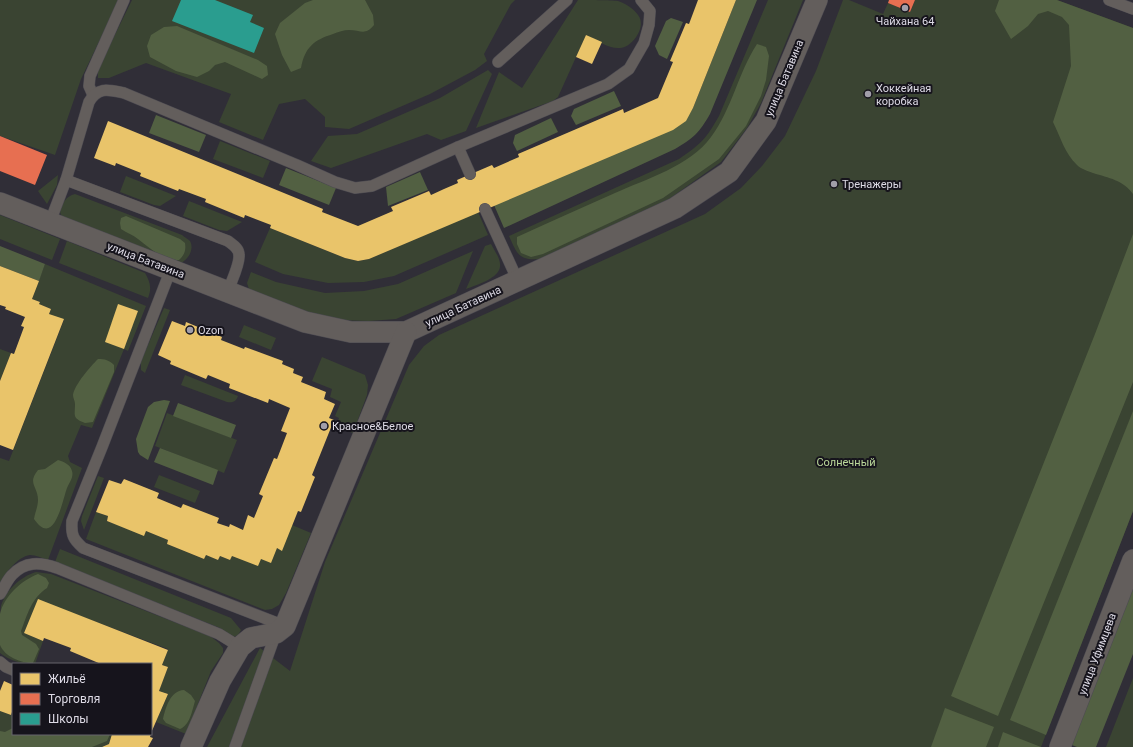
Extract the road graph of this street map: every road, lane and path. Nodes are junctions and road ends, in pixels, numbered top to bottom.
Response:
1 (124, 0) edge
2 (567, 0) edge
3 (641, 0) edge
4 (817, 0) edge
5 (1109, 0) edge
6 (1133, 9) edge
7 (498, 62) dead end
8 (93, 95) junction
9 (458, 147) junction
10 (470, 174) dead end
11 (66, 180) junction
12 (0, 203) edge
13 (485, 210) dead end
14 (50, 222) junction
15 (171, 269) junction
16 (518, 281) junction
17 (228, 291) junction
18 (406, 332) junction
19 (1132, 568) edge
20 (0, 594) edge
21 (280, 629) junction
22 (240, 647) junction
23 (0, 662) edge
24 (12, 670) edge
25 (191, 747) edge
26 (235, 747) edge
27 (1060, 747) edge

1 - 8 lane
2 - 7 lane
3 - 9 lane
4 - 16 street, улица Батавина
5 - 6 lane
8 - 9 lane
8 - 11 lane
9 - 10 lane
11 - 14 lane
11 - 17 lane
12 - 14 street, улица Батавина
13 - 16 lane
14 - 15 street, улица Батавина
15 - 17 street, улица Батавина
15 - 21 lane
16 - 18 street, улица Батавина
17 - 18 street, улица Батавина
18 - 21 street
19 - 27 street, улица Уфимцева
20 - 22 lane
21 - 22 street
21 - 26 lane
22 - 25 street
23 - 24 lane

